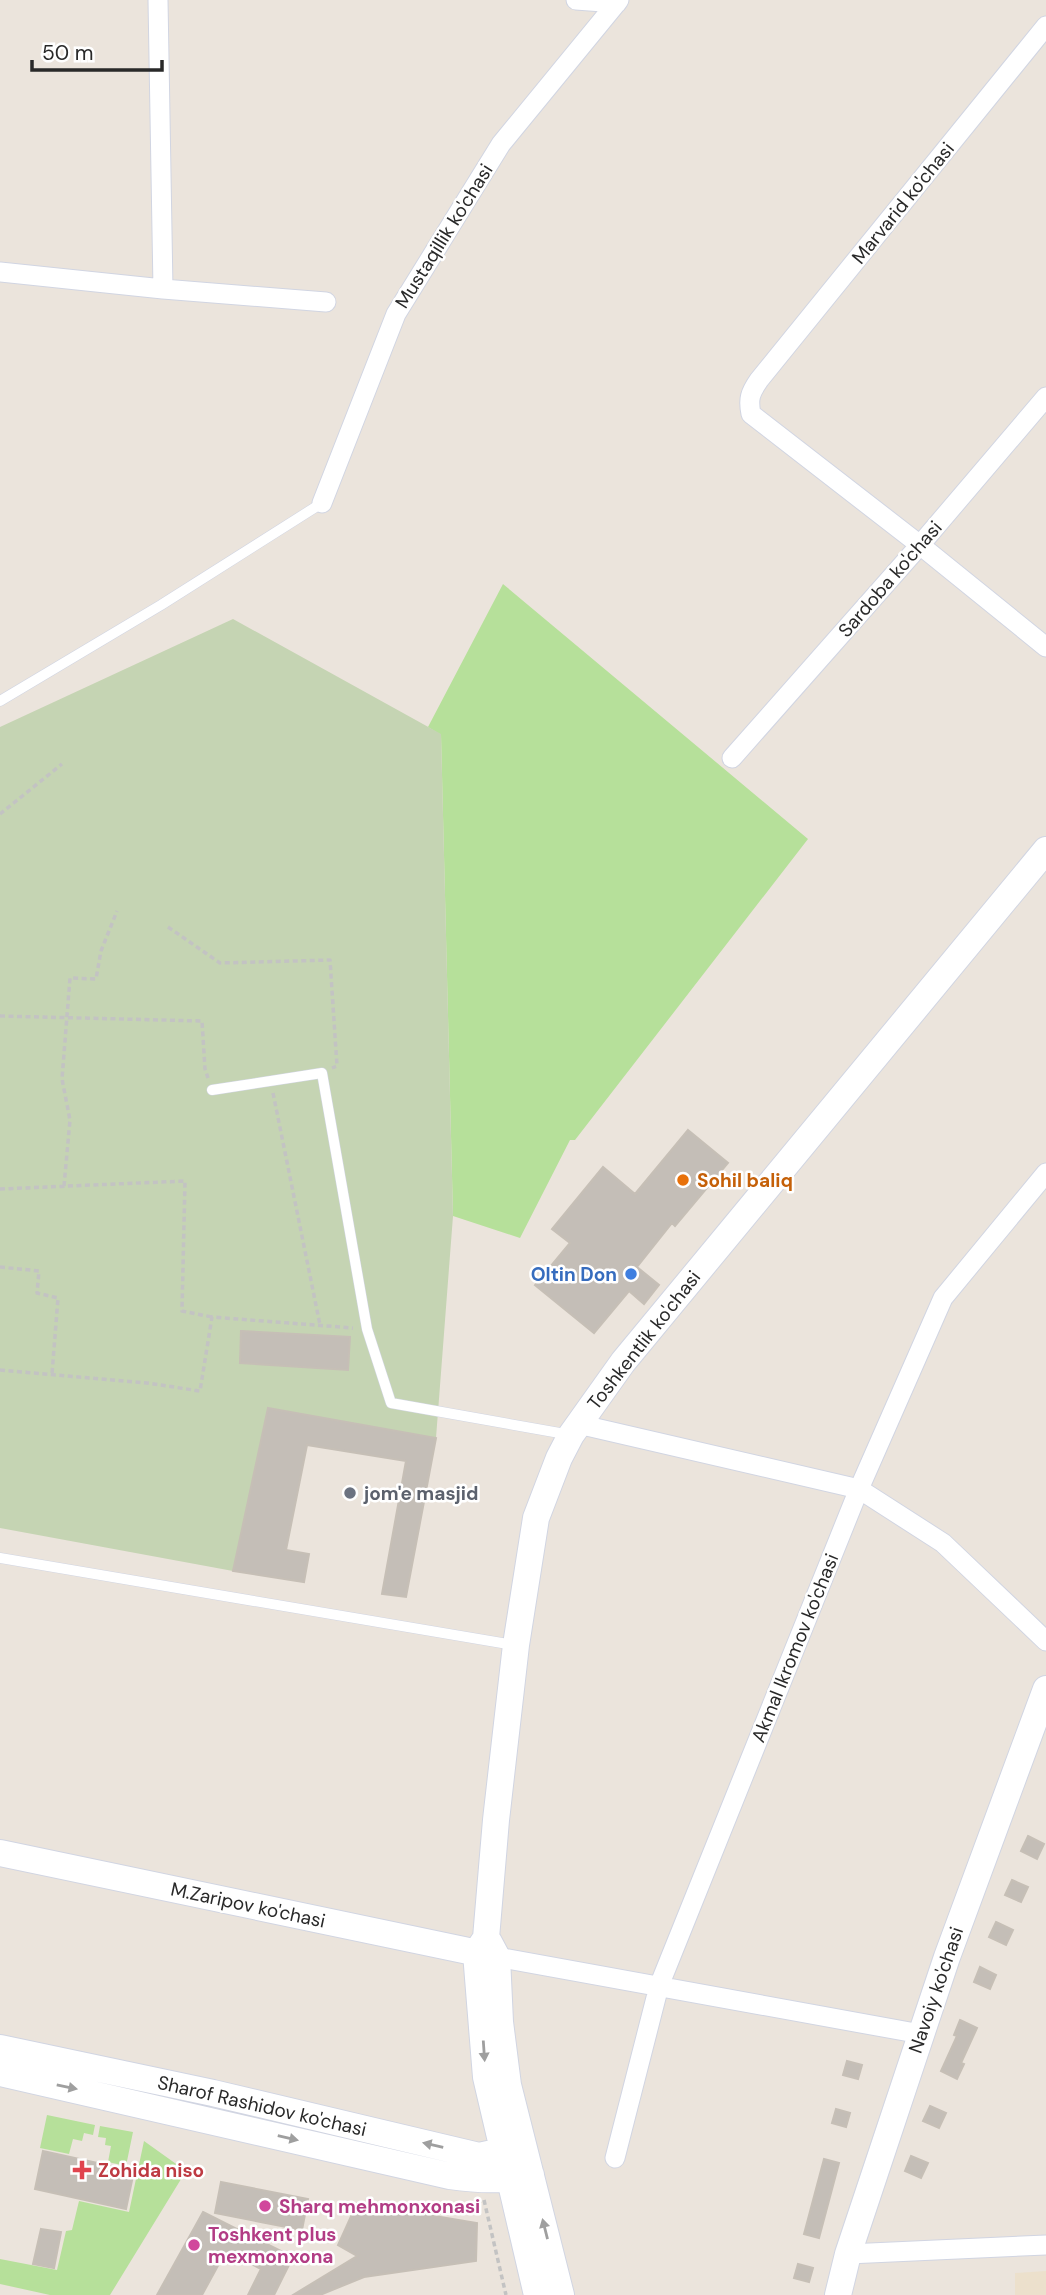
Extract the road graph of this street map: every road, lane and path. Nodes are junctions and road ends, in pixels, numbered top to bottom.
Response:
1 (158, 0) edge
2 (576, 0) edge
3 (618, 1) edge
4 (1046, 26) edge
5 (0, 272) edge
6 (163, 289) junction
7 (326, 302) dead end
8 (1046, 397) edge
9 (323, 503) joint
10 (920, 545) junction
11 (1046, 647) edge
12 (0, 701) edge
13 (732, 758) dead end
14 (62, 764) dead end
15 (0, 814) edge
16 (1046, 850) edge
17 (117, 911) dead end
18 (168, 927) dead end
19 (0, 1016) edge
20 (66, 1018) junction
21 (322, 1073) junction
22 (271, 1080) junction
23 (212, 1090) joint
24 (1046, 1173) edge
25 (64, 1186) junction
26 (0, 1189) edge
27 (0, 1267) edge
28 (212, 1317) junction
29 (320, 1326) junction
30 (367, 1329) junction
31 (0, 1370) edge
32 (52, 1374) junction
33 (574, 1429) junction
34 (859, 1489) junction
35 (0, 1558) edge
36 (1046, 1642) edge
37 (516, 1645) junction
38 (1046, 1689) edge
39 (0, 1853) edge
40 (486, 1949) junction
41 (659, 1986) junction
42 (921, 2034) junction
43 (0, 2048) edge
44 (0, 2073) edge
45 (615, 2158) dead end
46 (503, 2168) junction
47 (1046, 2245) edge
48 (848, 2253) junction
49 (506, 2295) edge
50 (537, 2295) edge
51 (561, 2295) edge
52 (838, 2295) edge

1 - 6 street
2 - 3 street
3 - 9 street, Mustaqillik ko'chasi
4 - 10 street, Marvarid ko'chasi
5 - 6 street
6 - 7 street
8 - 10 street, Sardoba ko'chasi
9 - 12 lane
10 - 11 street
10 - 13 street, Sardoba ko'chasi
14 - 15 path
16 - 33 street, Toshkentlik ko'chasi
17 - 20 path
18 - 21 path
19 - 20 path
20 - 23 path
20 - 25 path
21 - 22 lane
21 - 30 lane
22 - 23 lane
22 - 29 path
24 - 34 street, Akmal Ikromov ko'chasi
25 - 26 path
25 - 28 path
27 - 32 path
28 - 29 path
28 - 32 path
29 - 30 path
30 - 33 lane
31 - 32 path
33 - 34 street
33 - 37 street, Toshkentlik ko'chasi
34 - 36 street
34 - 41 street, Akmal Ikromov ko'chasi
35 - 37 lane
37 - 40 street, Toshkentlik ko'chasi
38 - 42 street, Navoiy ko'chasi
39 - 40 street, M.Zaripov ko'chasi
40 - 41 street
40 - 46 street, Toshkentlik ko'chasi
41 - 42 street
41 - 45 street, Akmal Ikromov ko'chasi
42 - 48 street, Navoiy ko'chasi
46 -> 43 street, Sharof Rashidov ko'chasi
44 -> 46 street
46 - 49 path
46 - 50 street
51 -> 46 street
47 - 48 street
48 - 52 street, Navoiy ko'chasi

